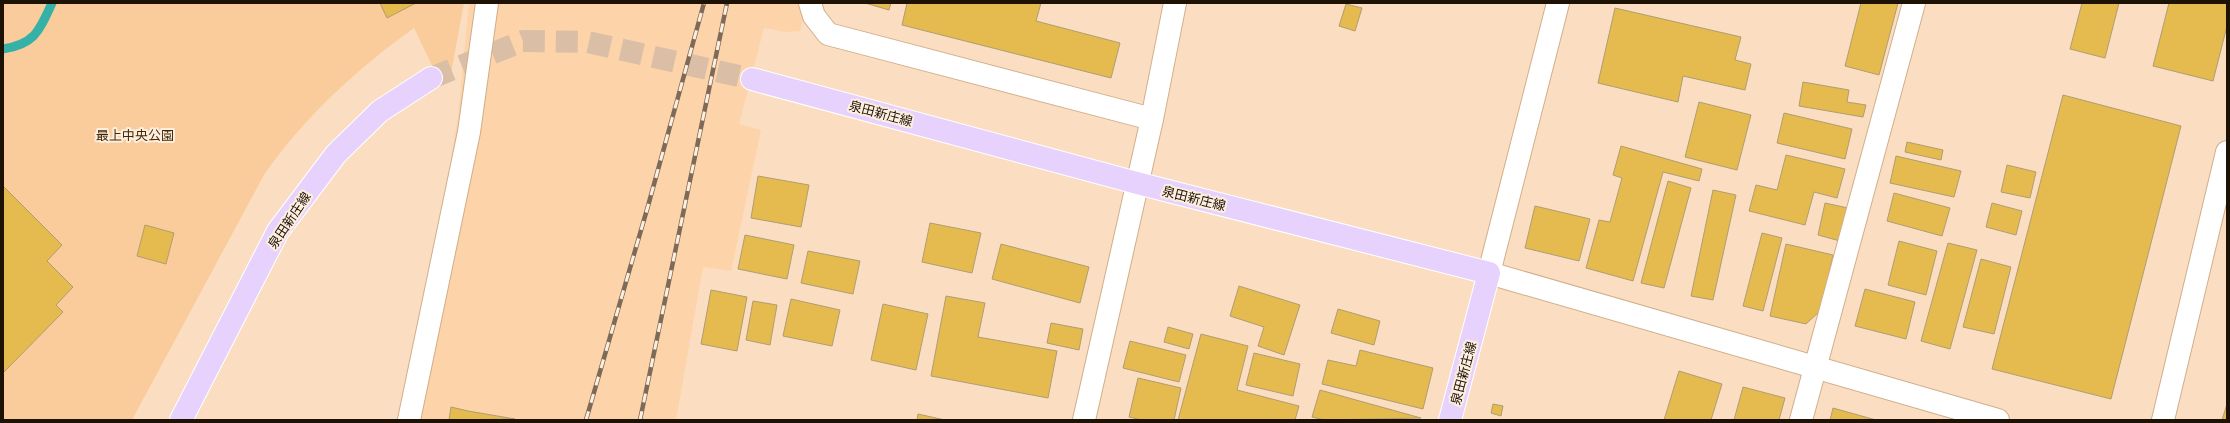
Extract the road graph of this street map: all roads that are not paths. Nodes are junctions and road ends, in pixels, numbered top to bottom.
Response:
1 (487, 3) edge
2 (810, 3) edge
3 (1175, 3) edge
4 (1558, 3) edge
5 (1914, 3) edge
6 (431, 78) tunnel mouth
7 (752, 78) tunnel mouth
8 (1152, 119) junction
9 (2227, 152) edge
10 (1137, 183) junction
11 (1489, 273) junction
12 (1815, 366) junction
13 (181, 420) edge
14 (409, 420) edge
15 (1084, 420) edge
16 (1450, 420) edge
17 (1801, 420) edge
18 (1998, 420) edge
19 (2163, 420) edge

1 - 14 street
2 - 8 street
3 - 8 street
4 - 11 street
5 - 12 street
6 - 13 main road, 泉田新庄線
7 - 10 main road, 泉田新庄線
8 - 10 street
9 - 19 street
10 - 11 main road, 泉田新庄線
10 - 15 street
11 - 12 street
11 - 16 main road, 泉田新庄線
12 - 17 street
12 - 18 street

